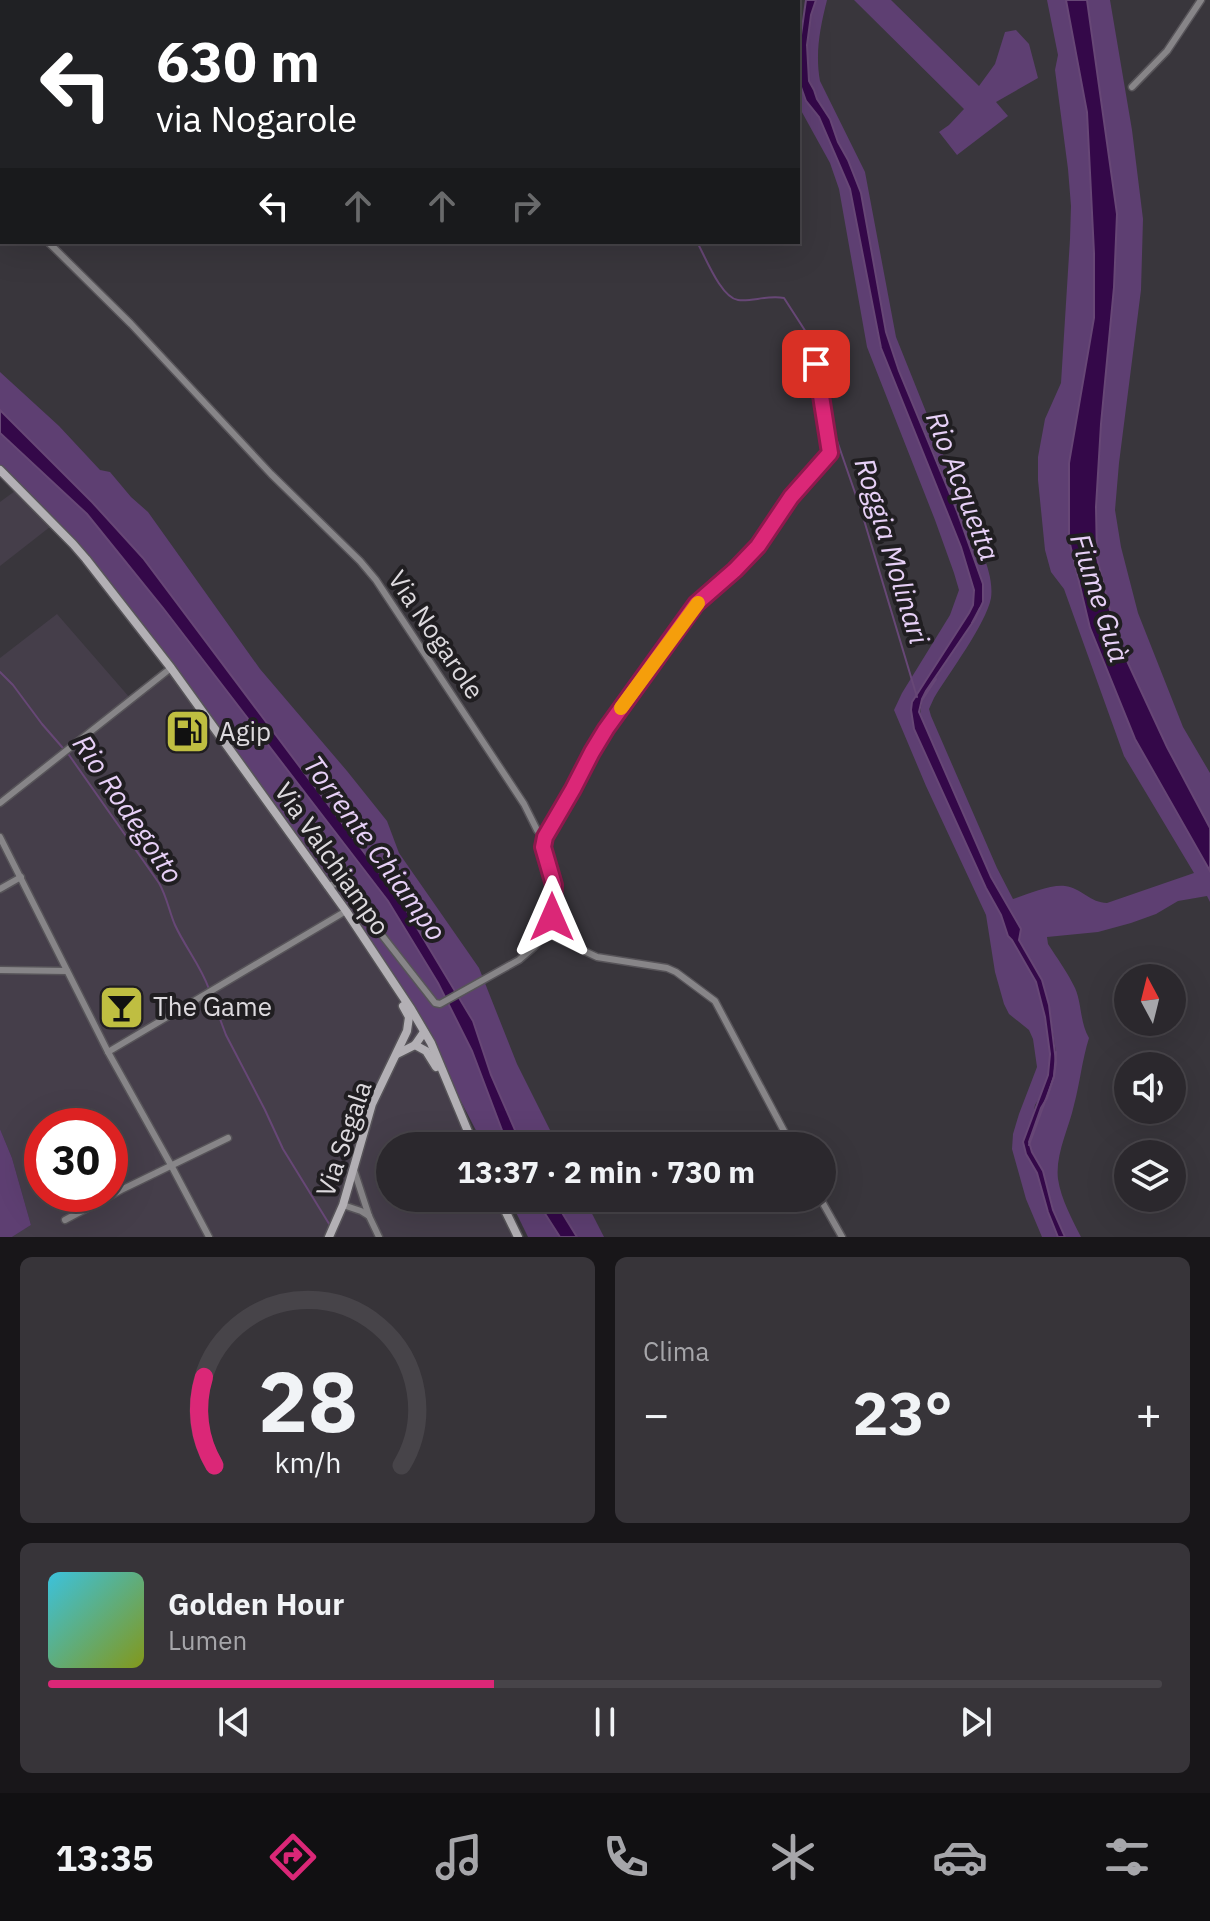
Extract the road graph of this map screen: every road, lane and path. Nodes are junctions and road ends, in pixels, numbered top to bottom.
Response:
1 (1201, 0) edge
2 (1132, 87) dead end
3 (50, 244) edge
4 (816, 364) dead end
5 (0, 470) edge
6 (171, 668) junction
7 (0, 803) edge
8 (0, 837) edge
9 (545, 837) junction
10 (21, 877) junction
11 (327, 886) junction
12 (0, 889) edge
13 (346, 911) junction
14 (546, 933) junction
15 (0, 970) edge
16 (67, 971) junction
17 (391, 980) junction
18 (424, 1032) junction
19 (405, 1036) junction
20 (415, 1045) junction
21 (108, 1052) junction
22 (396, 1054) junction
23 (449, 1087) junction
24 (468, 1132) edge
25 (785, 1132) edge
26 (228, 1138) dead end
27 (171, 1165) junction
28 (354, 1170) junction
29 (343, 1205) junction
30 (506, 1212) edge
31 (828, 1212) edge
32 (369, 1216) junction
33 (65, 1220) dead end
34 (209, 1237) edge
35 (329, 1237) edge
36 (379, 1237) edge
37 (518, 1237) edge
38 (842, 1237) edge

1 - 2 street
3 - 9 street, Via Nogarole
4 - 9 street
5 - 6 main road, Via Valchiampo
6 - 7 street
6 - 11 main road, Via Valchiampo
8 - 10 street
9 - 14 street, Via Nogarole
10 - 12 street
10 - 16 street
11 - 13 main road, Via Valchiampo
11 - 14 street
13 - 17 main road, Via Valchiampo
13 - 21 street
14 - 25 street
15 - 16 street
16 - 21 street
17 - 18 main road, Via Valchiampo
17 - 19 main road
18 - 19 main road
18 - 20 main road
18 - 23 main road, Via Valchiampo
19 - 22 main road, Via Segala
20 - 22 main road
20 - 23 main road
21 - 27 street
22 - 28 main road, Via Segala
23 - 24 main road, Via Valchiampo
26 - 27 street
27 - 33 street
27 - 34 street
28 - 29 main road, Via Segala
28 - 32 street
29 - 32 street
29 - 35 main road, Via Segala
30 - 37 main road
31 - 38 street
32 - 36 street

